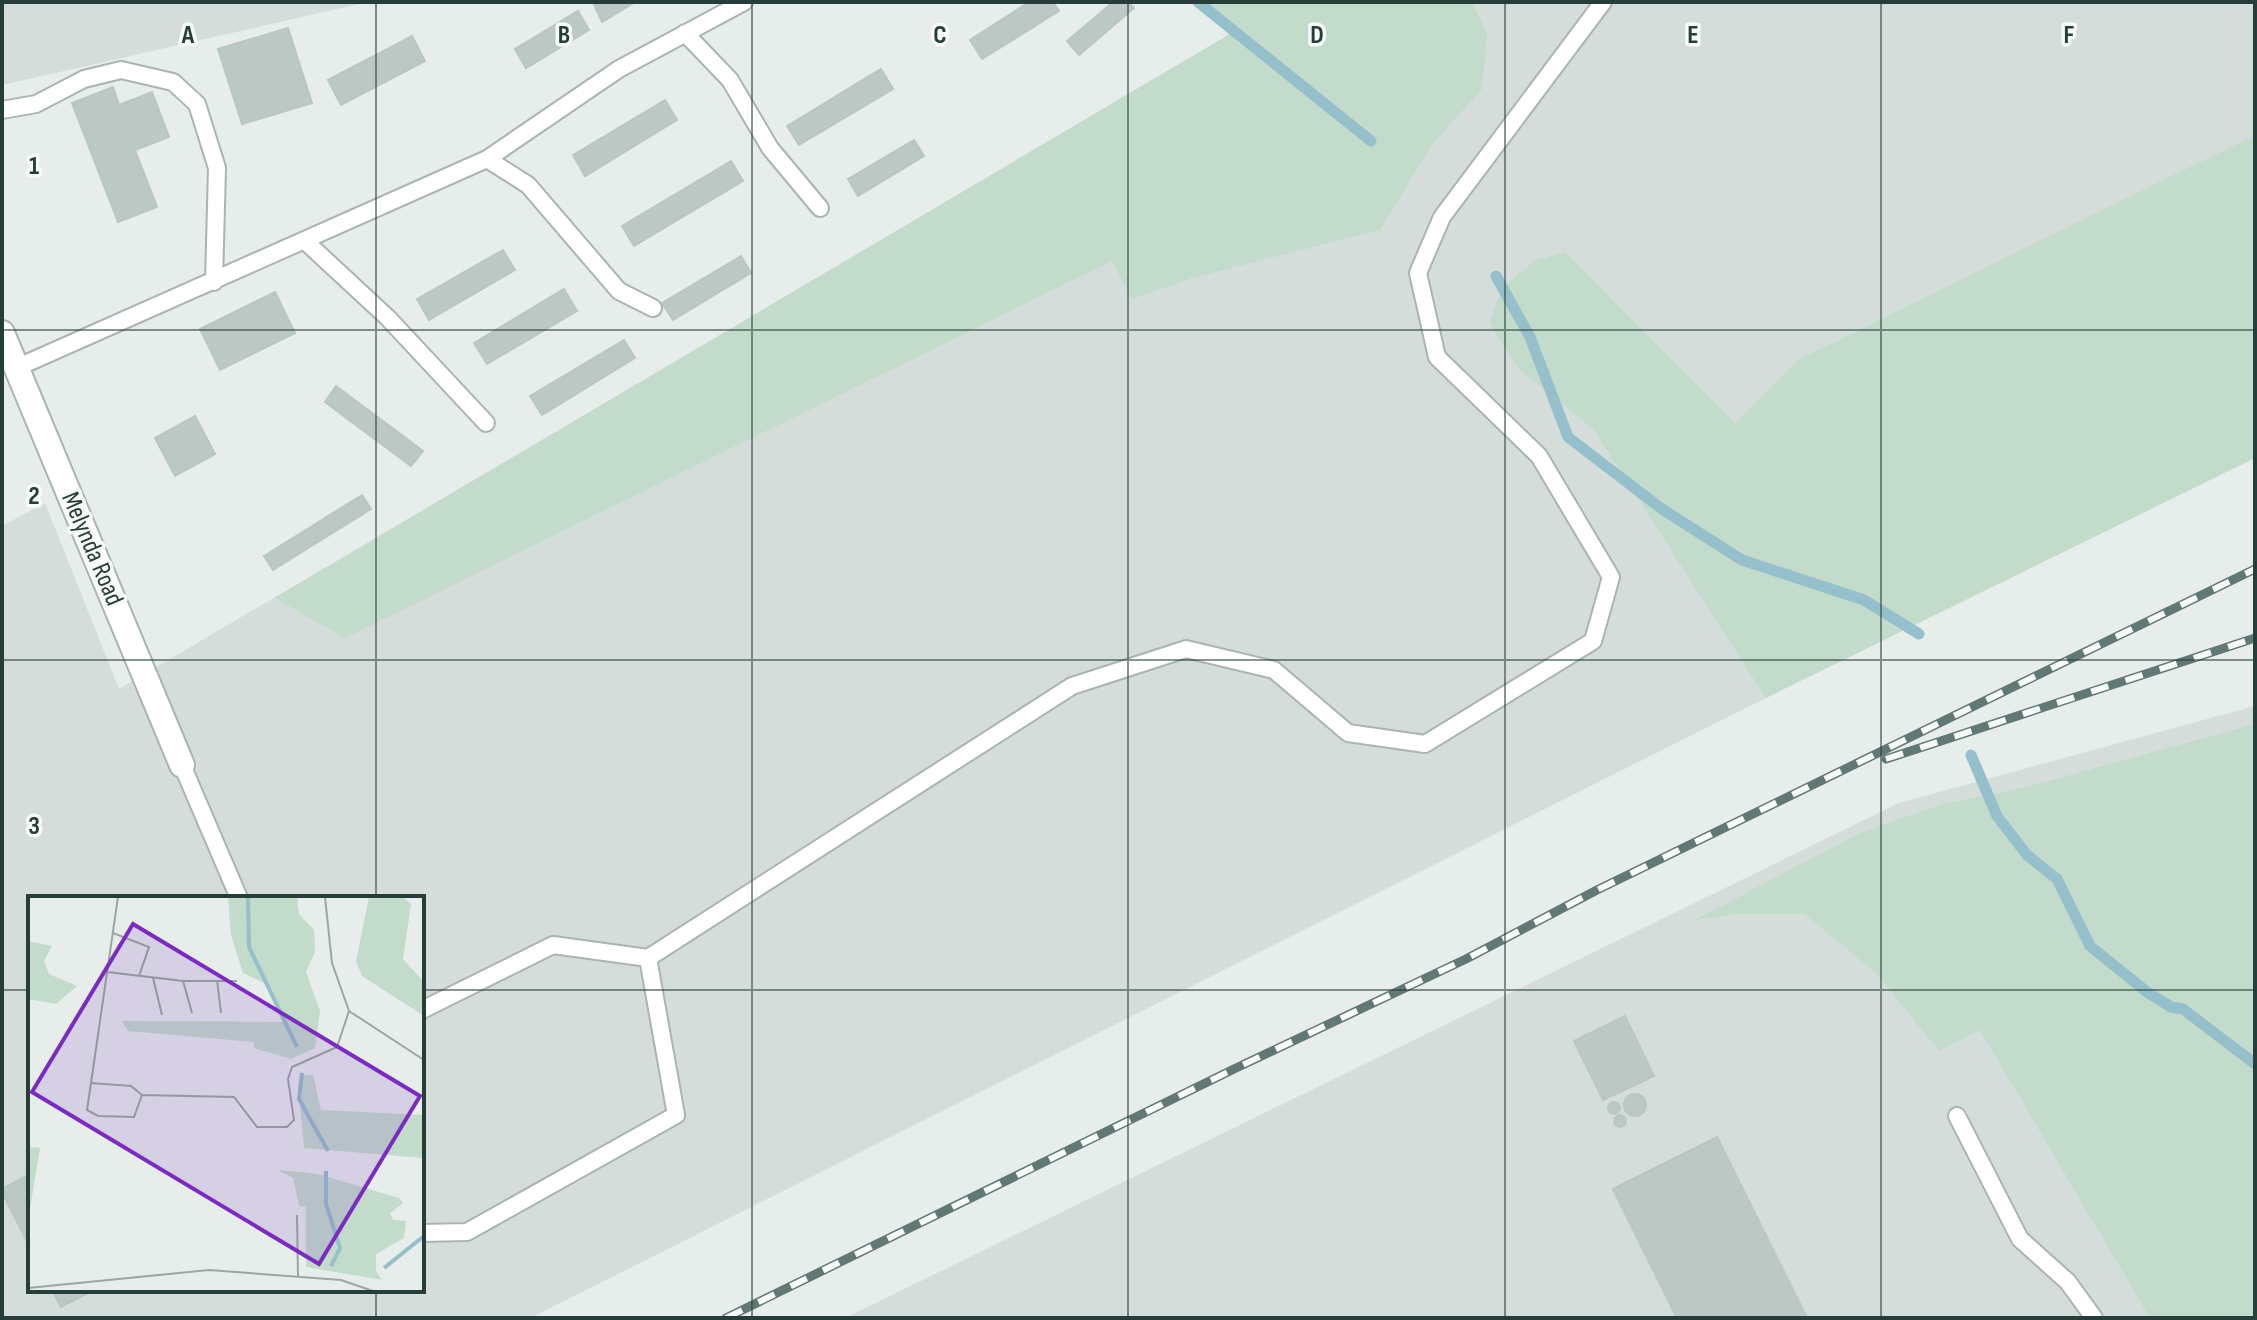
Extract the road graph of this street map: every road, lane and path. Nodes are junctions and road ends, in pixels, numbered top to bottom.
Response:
1 (744, 2) edge
2 (1603, 2) edge
3 (685, 33) junction
4 (2, 110) edge
5 (487, 159) junction
6 (820, 208) dead end
7 (305, 241) junction
8 (214, 282) junction
9 (653, 308) dead end
10 (2, 333) edge
11 (16, 368) junction
12 (486, 423) dead end
13 (182, 765) joint
14 (238, 896) edge
15 (648, 958) junction
16 (424, 1009) edge
17 (1957, 1116) dead end
18 (424, 1233) edge
19 (2094, 1318) edge

1 - 3 lane
2 - 15 lane
3 - 5 lane
3 - 6 lane
4 - 8 lane
5 - 7 lane
5 - 9 lane
7 - 8 lane
7 - 12 lane
8 - 11 lane
10 - 11 street, Melynda Road
11 - 13 street, Melynda Road
13 - 14 lane
15 - 16 lane
15 - 18 lane
17 - 19 lane

